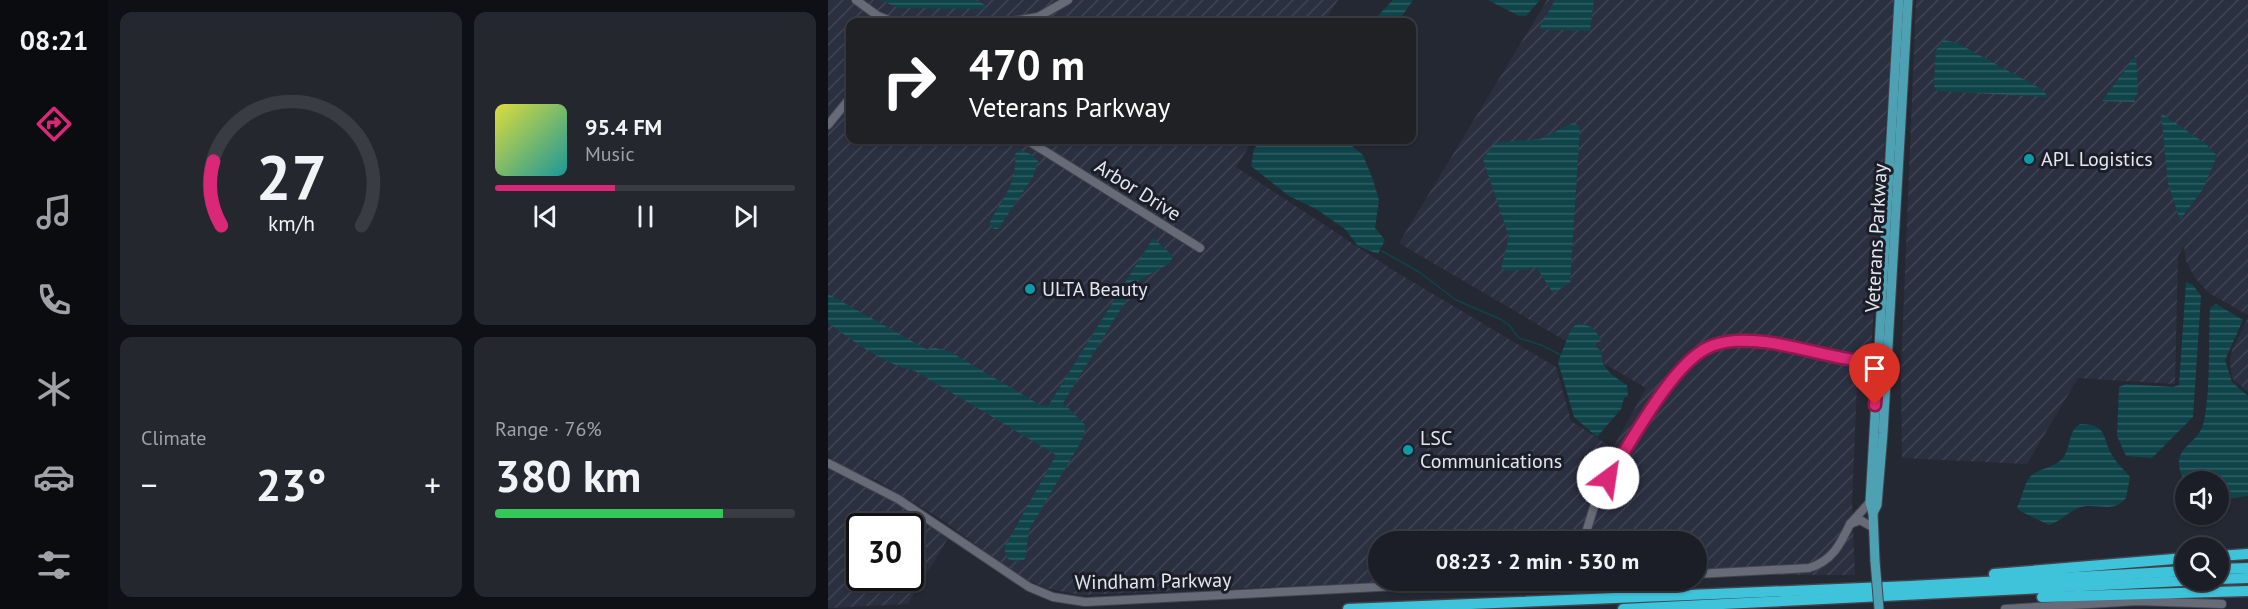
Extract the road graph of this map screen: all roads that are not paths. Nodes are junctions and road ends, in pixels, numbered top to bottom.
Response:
1 (856, 0) edge
2 (1068, 0) edge
3 (1899, 0) edge
4 (1908, 0) edge
5 (884, 18) edge
6 (1032, 18) edge
7 (846, 103) edge
8 (828, 125) edge
9 (1033, 144) edge
10 (1200, 248) dead end
11 (1878, 362) junction
12 (828, 463) edge
13 (1870, 502) junction
14 (1873, 513) junction
15 (1850, 524) junction
16 (1874, 528) junction
17 (1586, 531) edge
18 (2248, 554) edge
19 (2229, 555) edge
20 (2175, 559) edge
21 (2248, 568) edge
22 (2229, 569) edge
23 (2175, 572) edge
24 (1707, 573) edge
25 (2248, 578) edge
26 (2229, 579) edge
27 (2175, 581) edge
28 (1368, 588) edge
29 (1945, 589) junction
30 (2248, 591) edge
31 (2222, 604) dead end
32 (1348, 609) edge
33 (1623, 609) edge
34 (1879, 609) edge
35 (2005, 609) edge

1 - 5 street
2 - 6 street
3 - 11 main road, Veterans Parkway
4 - 14 main road, Veterans Parkway
7 - 8 street
9 - 10 street, Arbor Drive
11 - 13 main road, Veterans Parkway
11 - 17 street
12 - 28 street, Windham Parkway
13 - 14 main road, Veterans Parkway
13 - 15 street
14 - 16 main road, Veterans Parkway
15 - 16 street
15 - 24 street
16 - 34 main road, Veterans Parkway, bridge
18 - 19 highway
20 - 29 highway
21 - 22 highway
23 - 29 highway
25 - 26 highway
27 - 29 highway
29 - 30 highway
29 - 32 highway
29 - 33 highway
31 - 35 street

